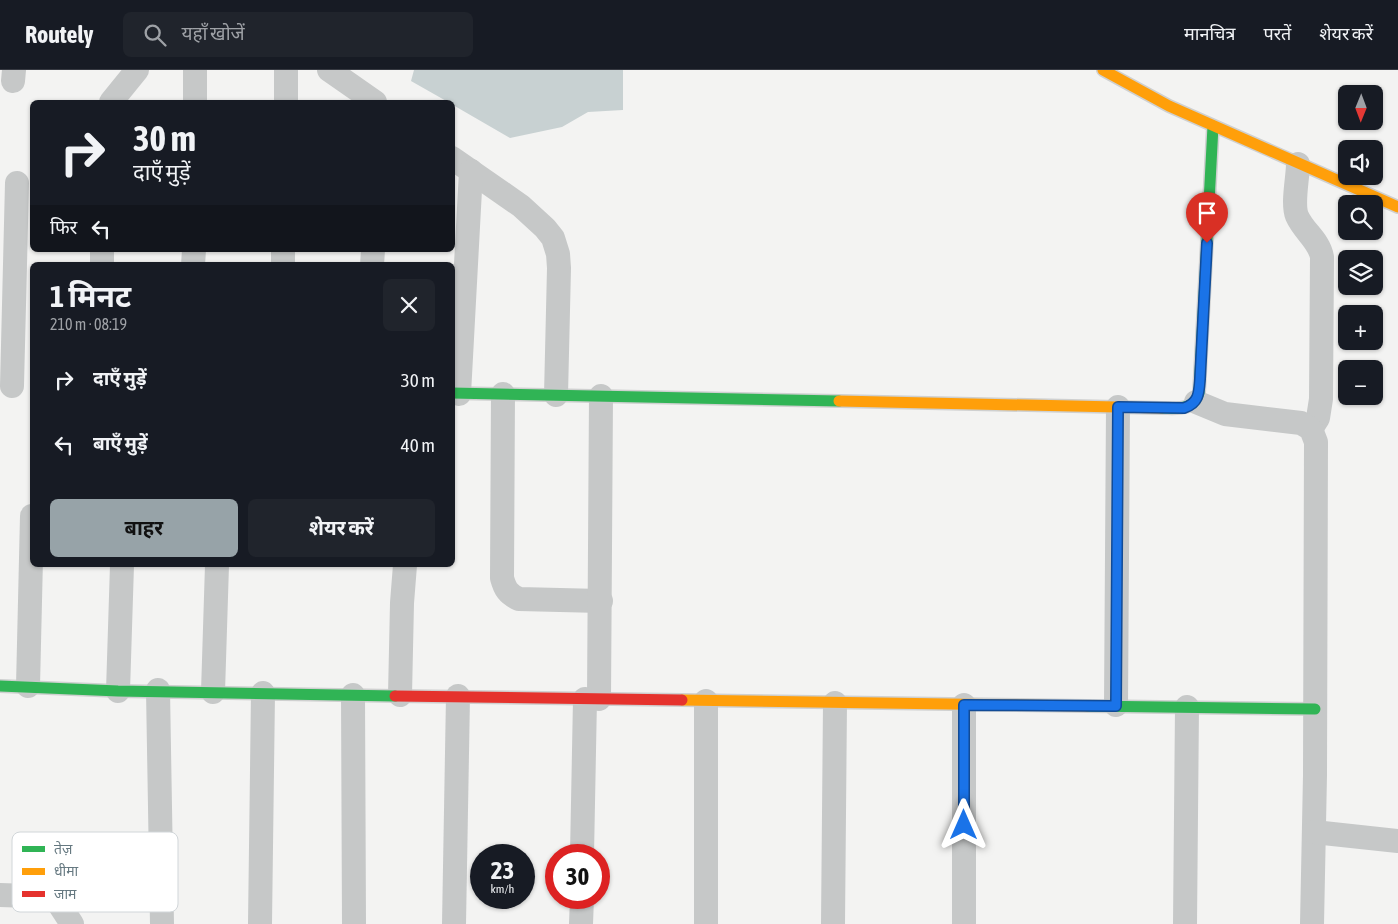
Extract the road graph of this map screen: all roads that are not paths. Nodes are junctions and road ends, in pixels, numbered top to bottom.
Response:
1 (137, 70) edge
2 (196, 70) edge
3 (286, 70) edge
4 (329, 70) edge
5 (1103, 70) edge
6 (112, 100) edge
7 (195, 100) edge
8 (286, 100) edge
9 (372, 100) edge
10 (1213, 126) junction
11 (462, 164) edge
12 (1298, 164) junction
13 (17, 184) dead end
14 (1398, 207) edge
15 (15, 386) edge
16 (456, 394) edge
17 (503, 394) junction
18 (556, 395) junction
19 (601, 396) junction
20 (1196, 402) junction
21 (1118, 407) junction
22 (1311, 428) junction
23 (31, 567) edge
24 (122, 567) edge
25 (217, 567) edge
26 (405, 567) edge
27 (601, 601) junction
28 (0, 686) edge
29 (28, 686) junction
30 (118, 690) junction
31 (158, 690) junction
32 (213, 692) junction
33 (264, 693) junction
34 (353, 695) junction
35 (400, 696) junction
36 (458, 696) junction
37 (592, 699) junction
38 (706, 701) junction
39 (835, 703) junction
40 (964, 705) junction
41 (1116, 706) junction
42 (1187, 707) junction
43 (1315, 708) junction
44 (160, 832) edge
45 (1314, 832) junction
46 (1398, 841) edge
47 (583, 844) edge
48 (582, 909) edge
49 (64, 912) edge
50 (72, 924) edge
51 (260, 924) edge
52 (354, 924) edge
53 (454, 924) edge
54 (581, 924) edge
55 (706, 924) edge
56 (833, 924) edge
57 (964, 924) edge
58 (1185, 924) edge
59 (1312, 924) edge

1 - 6 street
2 - 7 street
3 - 8 street
4 - 9 street
5 - 10 street
10 - 12 street
10 - 20 street
11 - 16 street
11 - 18 street
12 - 14 street
12 - 22 street
13 - 15 street
16 - 17 street
17 - 18 street
17 - 27 street
18 - 19 street
19 - 21 street
19 - 27 street
20 - 21 street
20 - 22 street
21 - 41 street
22 - 43 street
23 - 29 street
24 - 30 street
25 - 32 street
26 - 35 street
27 - 37 street
28 - 29 street
29 - 30 street
30 - 31 street
31 - 32 street
31 - 44 street
32 - 33 street
33 - 34 street
33 - 51 street
34 - 35 street
34 - 52 street
35 - 36 street
36 - 37 street
36 - 53 street
37 - 38 street
37 - 47 street
38 - 39 street
38 - 55 street
39 - 40 street
39 - 56 street
40 - 41 street
40 - 57 street
41 - 42 street
42 - 43 street
42 - 58 street
43 - 45 street
45 - 46 street
45 - 59 street
48 - 54 street
49 - 50 street

